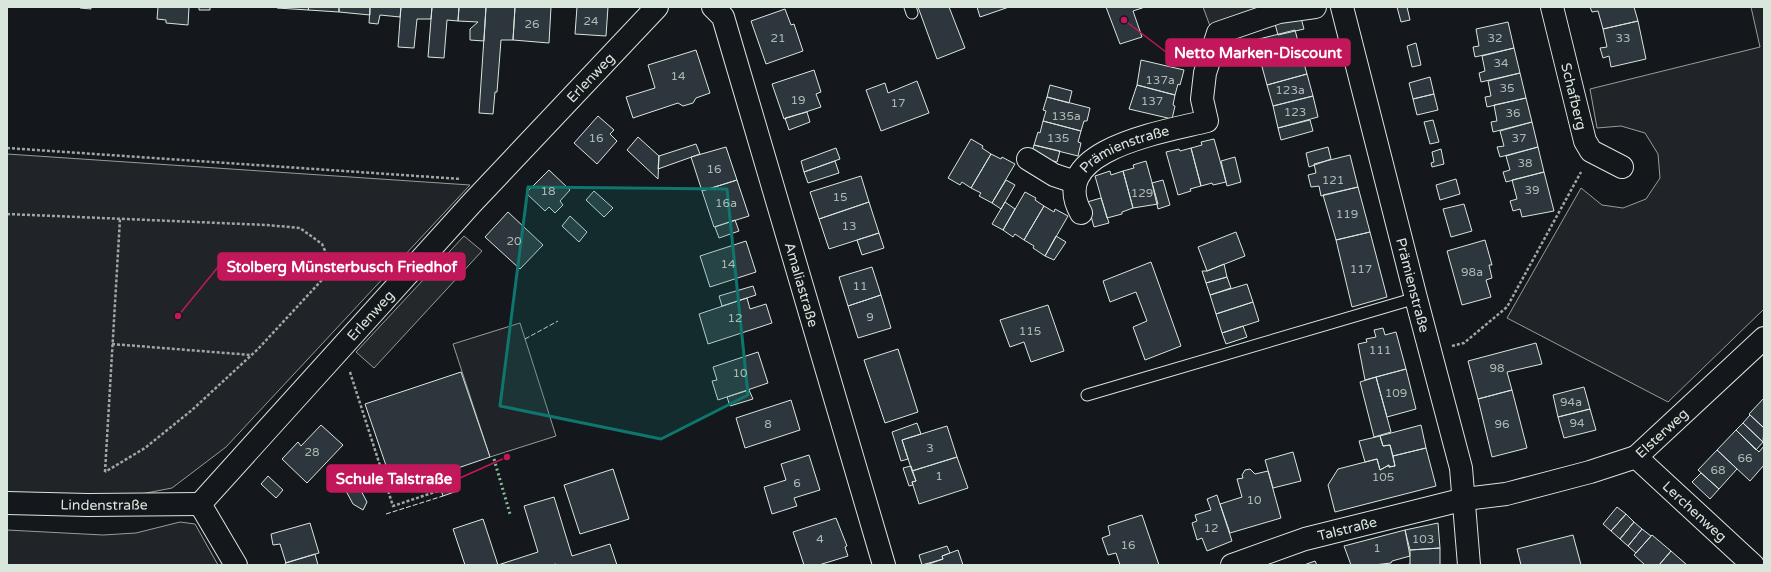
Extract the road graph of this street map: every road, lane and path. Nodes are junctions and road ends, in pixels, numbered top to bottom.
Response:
1 (657, 7) edge
2 (712, 7) edge
3 (1315, 7) edge
4 (1342, 7) edge
5 (1552, 7) edge
6 (7, 148) edge
7 (1591, 151) junction
8 (1028, 159) dead end
9 (1622, 167) dead end
10 (1075, 182) junction
11 (483, 191) junction
12 (1081, 213) dead end
13 (7, 214) edge
14 (120, 218) junction
15 (1416, 298) junction
16 (1764, 338) edge
17 (112, 344) junction
18 (1430, 352) junction
19 (252, 355) junction
20 (334, 356) junction
21 (1087, 395) dead end
22 (1636, 457) junction
23 (441, 490) dead end
24 (1465, 499) junction
25 (7, 503) edge
26 (200, 504) junction
27 (236, 565) edge
28 (884, 565) edge
29 (1232, 565) edge
30 (1469, 565) edge
31 (1752, 565) edge

1 - 11 street, Erlenweg
2 - 28 street, Amaliastraße
3 - 10 street, Prämienstraße
4 - 15 street, Prämienstraße
5 - 7 street, Schafberg
6 - 11 path
7 - 9 street
7 - 18 path
8 - 10 street, Prämienstraße
10 - 12 street, Prämienstraße
11 - 20 street, Erlenweg
13 - 14 path
14 - 17 path
14 - 19 path
15 - 18 street, Prämienstraße
15 - 21 lane
16 - 22 street, Elsterweg
17 - 19 path
17 - 19 path
18 - 24 street, Prämienstraße
20 - 23 path
20 - 26 street, Erlenweg
22 - 24 street, Elsterweg
22 - 31 street, Lerchenweg
24 - 29 street, Talstraße
24 - 30 street, Prämienstraße
25 - 26 street, Lindenstraße
26 - 27 street

